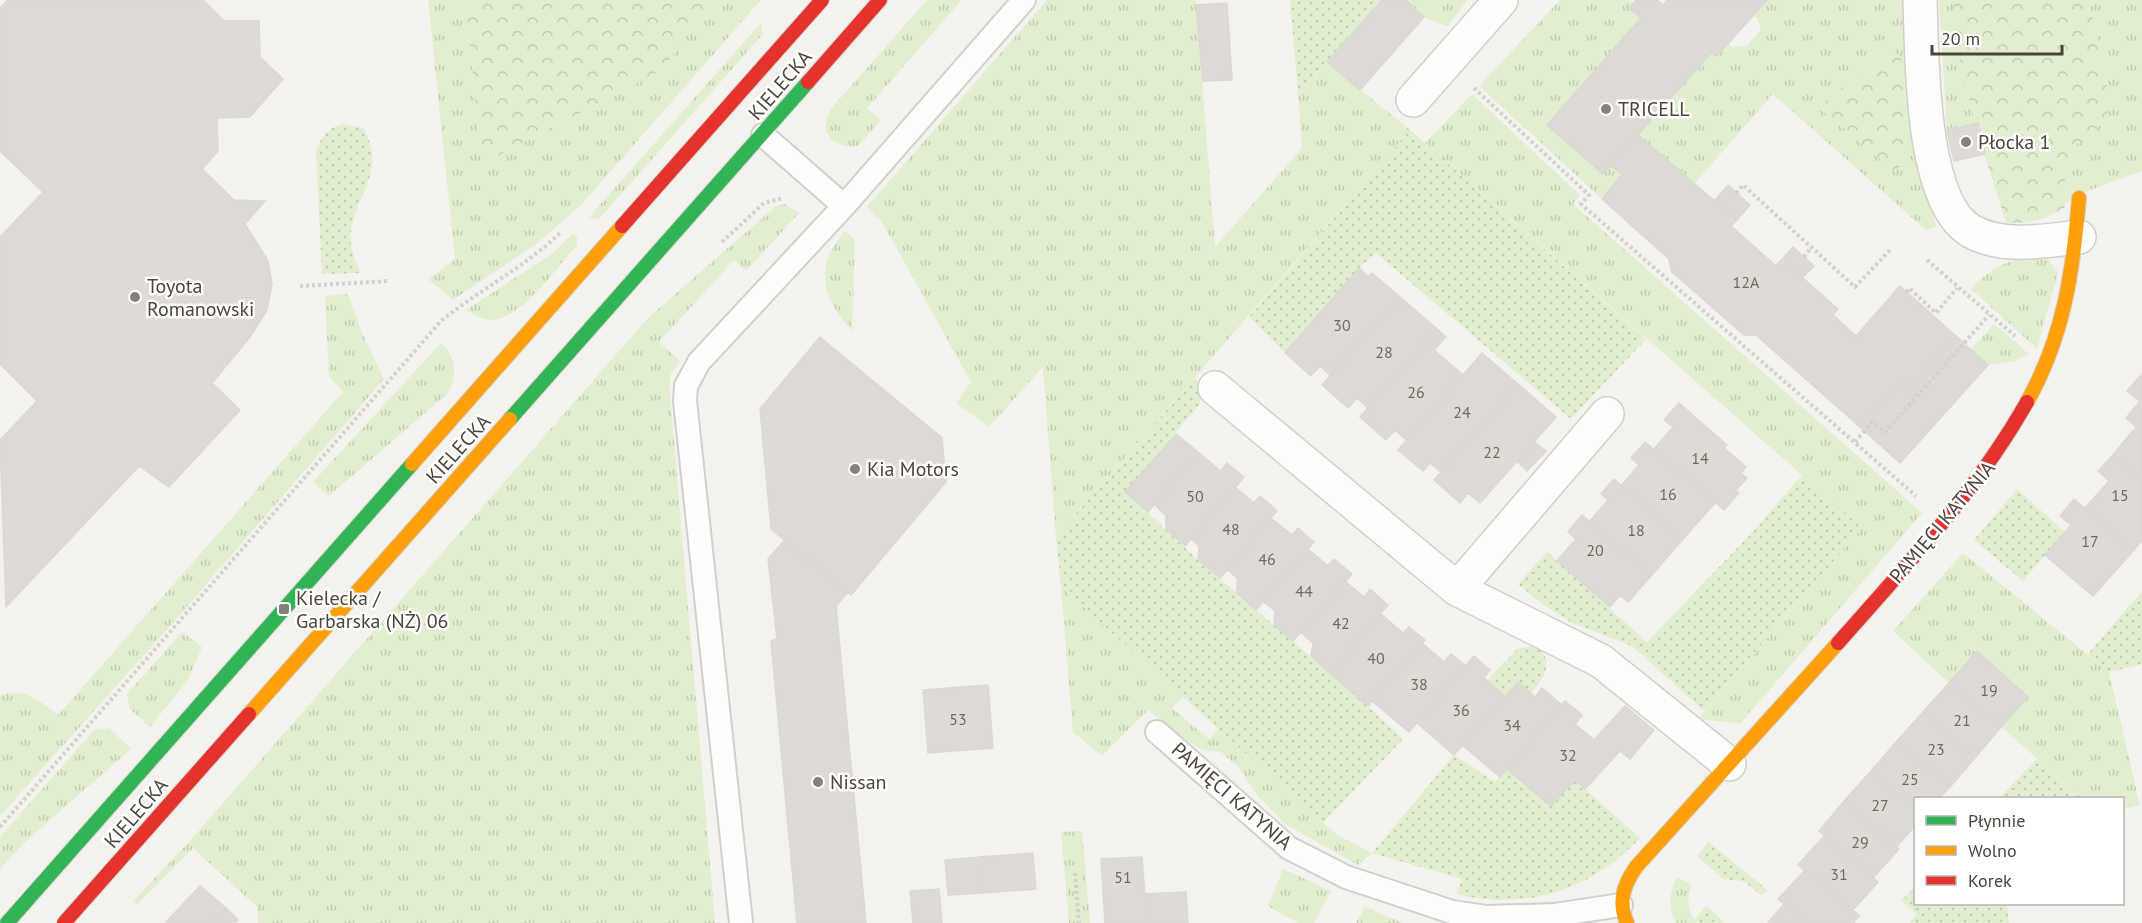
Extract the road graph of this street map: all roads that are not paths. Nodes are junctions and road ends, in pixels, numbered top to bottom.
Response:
1 (822, 0) edge
2 (880, 0) edge
3 (1024, 0) edge
4 (1501, 0) edge
5 (1920, 0) edge
6 (1413, 100) dead end
7 (763, 135) junction
8 (2079, 198) dead end
9 (843, 206) junction
10 (2079, 237) junction
11 (1215, 388) dead end
12 (1608, 414) dead end
13 (1456, 589) junction
14 (1157, 732) dead end
15 (1729, 764) junction
16 (1624, 914) edge
17 (7, 923) edge
18 (64, 923) edge
19 (741, 923) edge

1 - 17 main road, KIELECKA
2 - 7 main road, KIELECKA
3 - 9 lane
4 - 6 street
5 - 10 street
7 - 9 lane
7 - 18 main road, KIELECKA
8 - 10 main road, PAMIĘCI KATYNIA
9 - 19 lane
10 - 15 main road, PAMIĘCI KATYNIA
11 - 13 street
12 - 13 street
13 - 15 street
14 - 16 lane, PAMIĘCI KATYNIA
15 - 16 main road, PAMIĘCI KATYNIA

